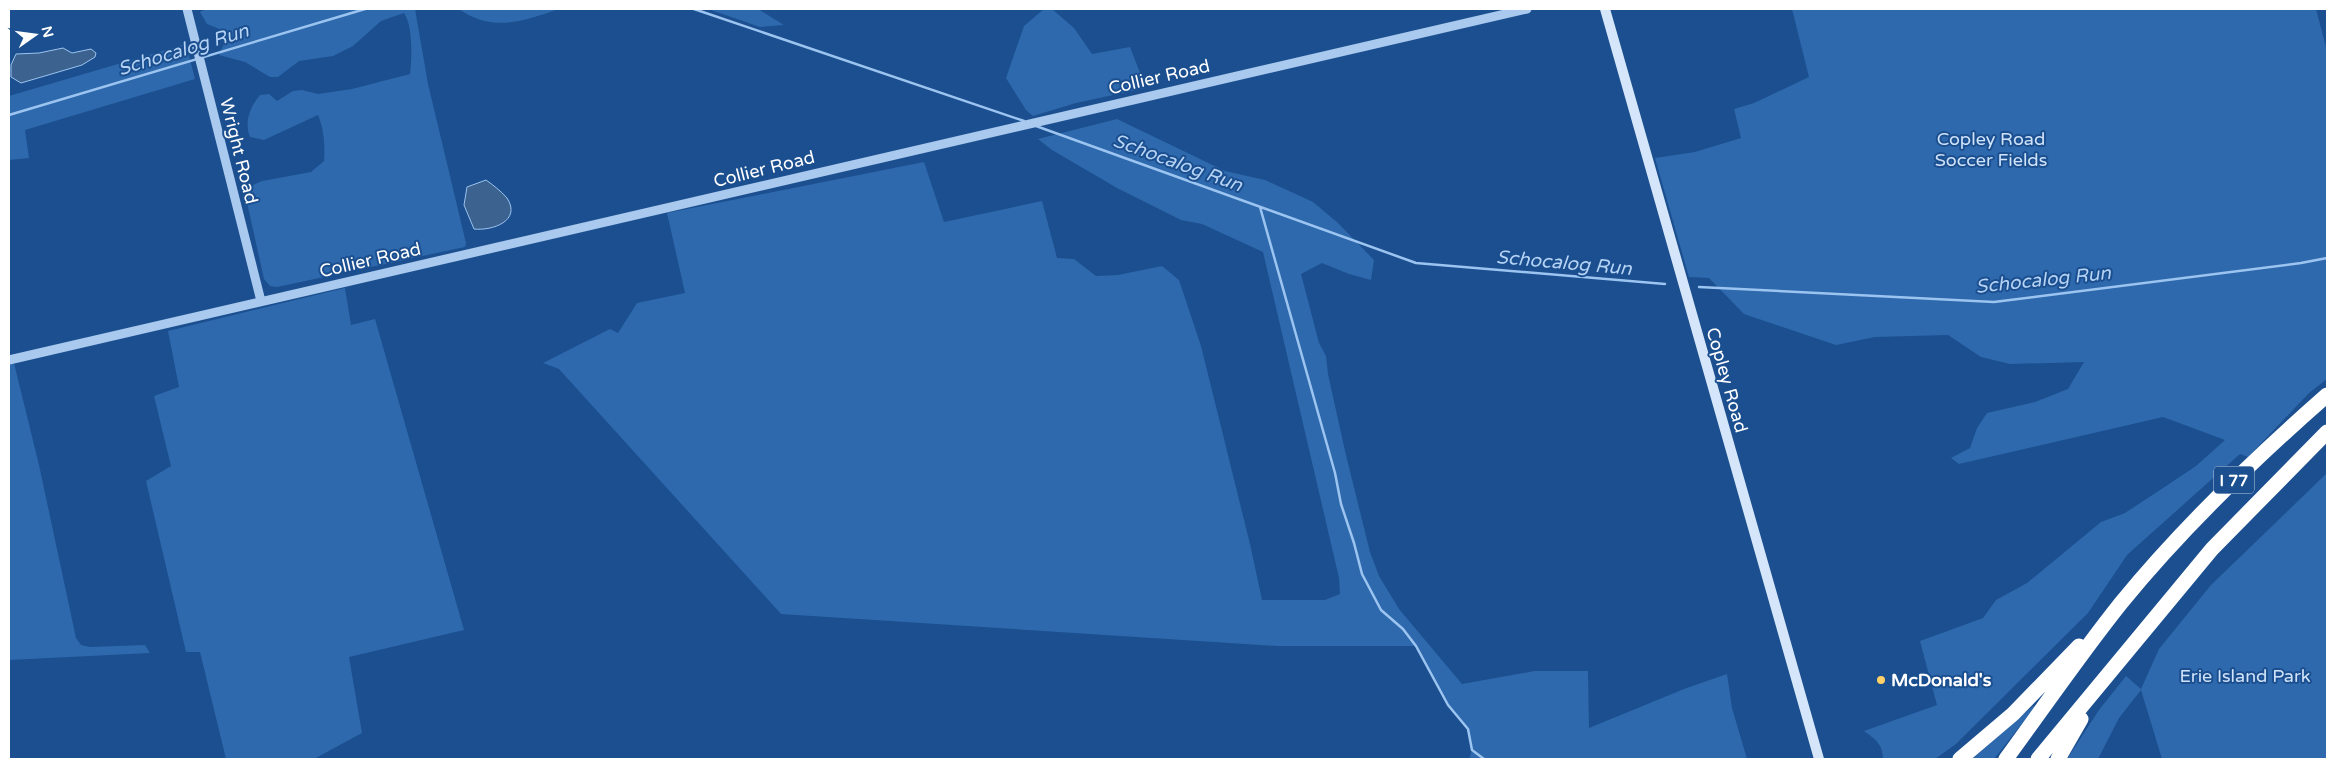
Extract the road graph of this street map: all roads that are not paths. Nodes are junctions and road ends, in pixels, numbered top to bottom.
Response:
1 (187, 9) edge
2 (1527, 9) edge
3 (1605, 9) edge
4 (261, 301) junction
5 (9, 360) edge
6 (2327, 395) edge
7 (2327, 432) edge
8 (2122, 602) junction
9 (2168, 603) junction
10 (1819, 759) edge
11 (1960, 759) edge
12 (2006, 759) edge
13 (2038, 759) edge
14 (2058, 759) edge

1 - 4 street, Wright Road
2 - 4 street, Collier Road
3 - 10 main road, Copley Road
4 - 5 street, Collier Road
6 - 8 highway, I 77
7 - 9 highway, I 77
8 - 11 highway
8 - 12 highway, I 77
9 - 13 highway, I 77
9 - 14 highway

